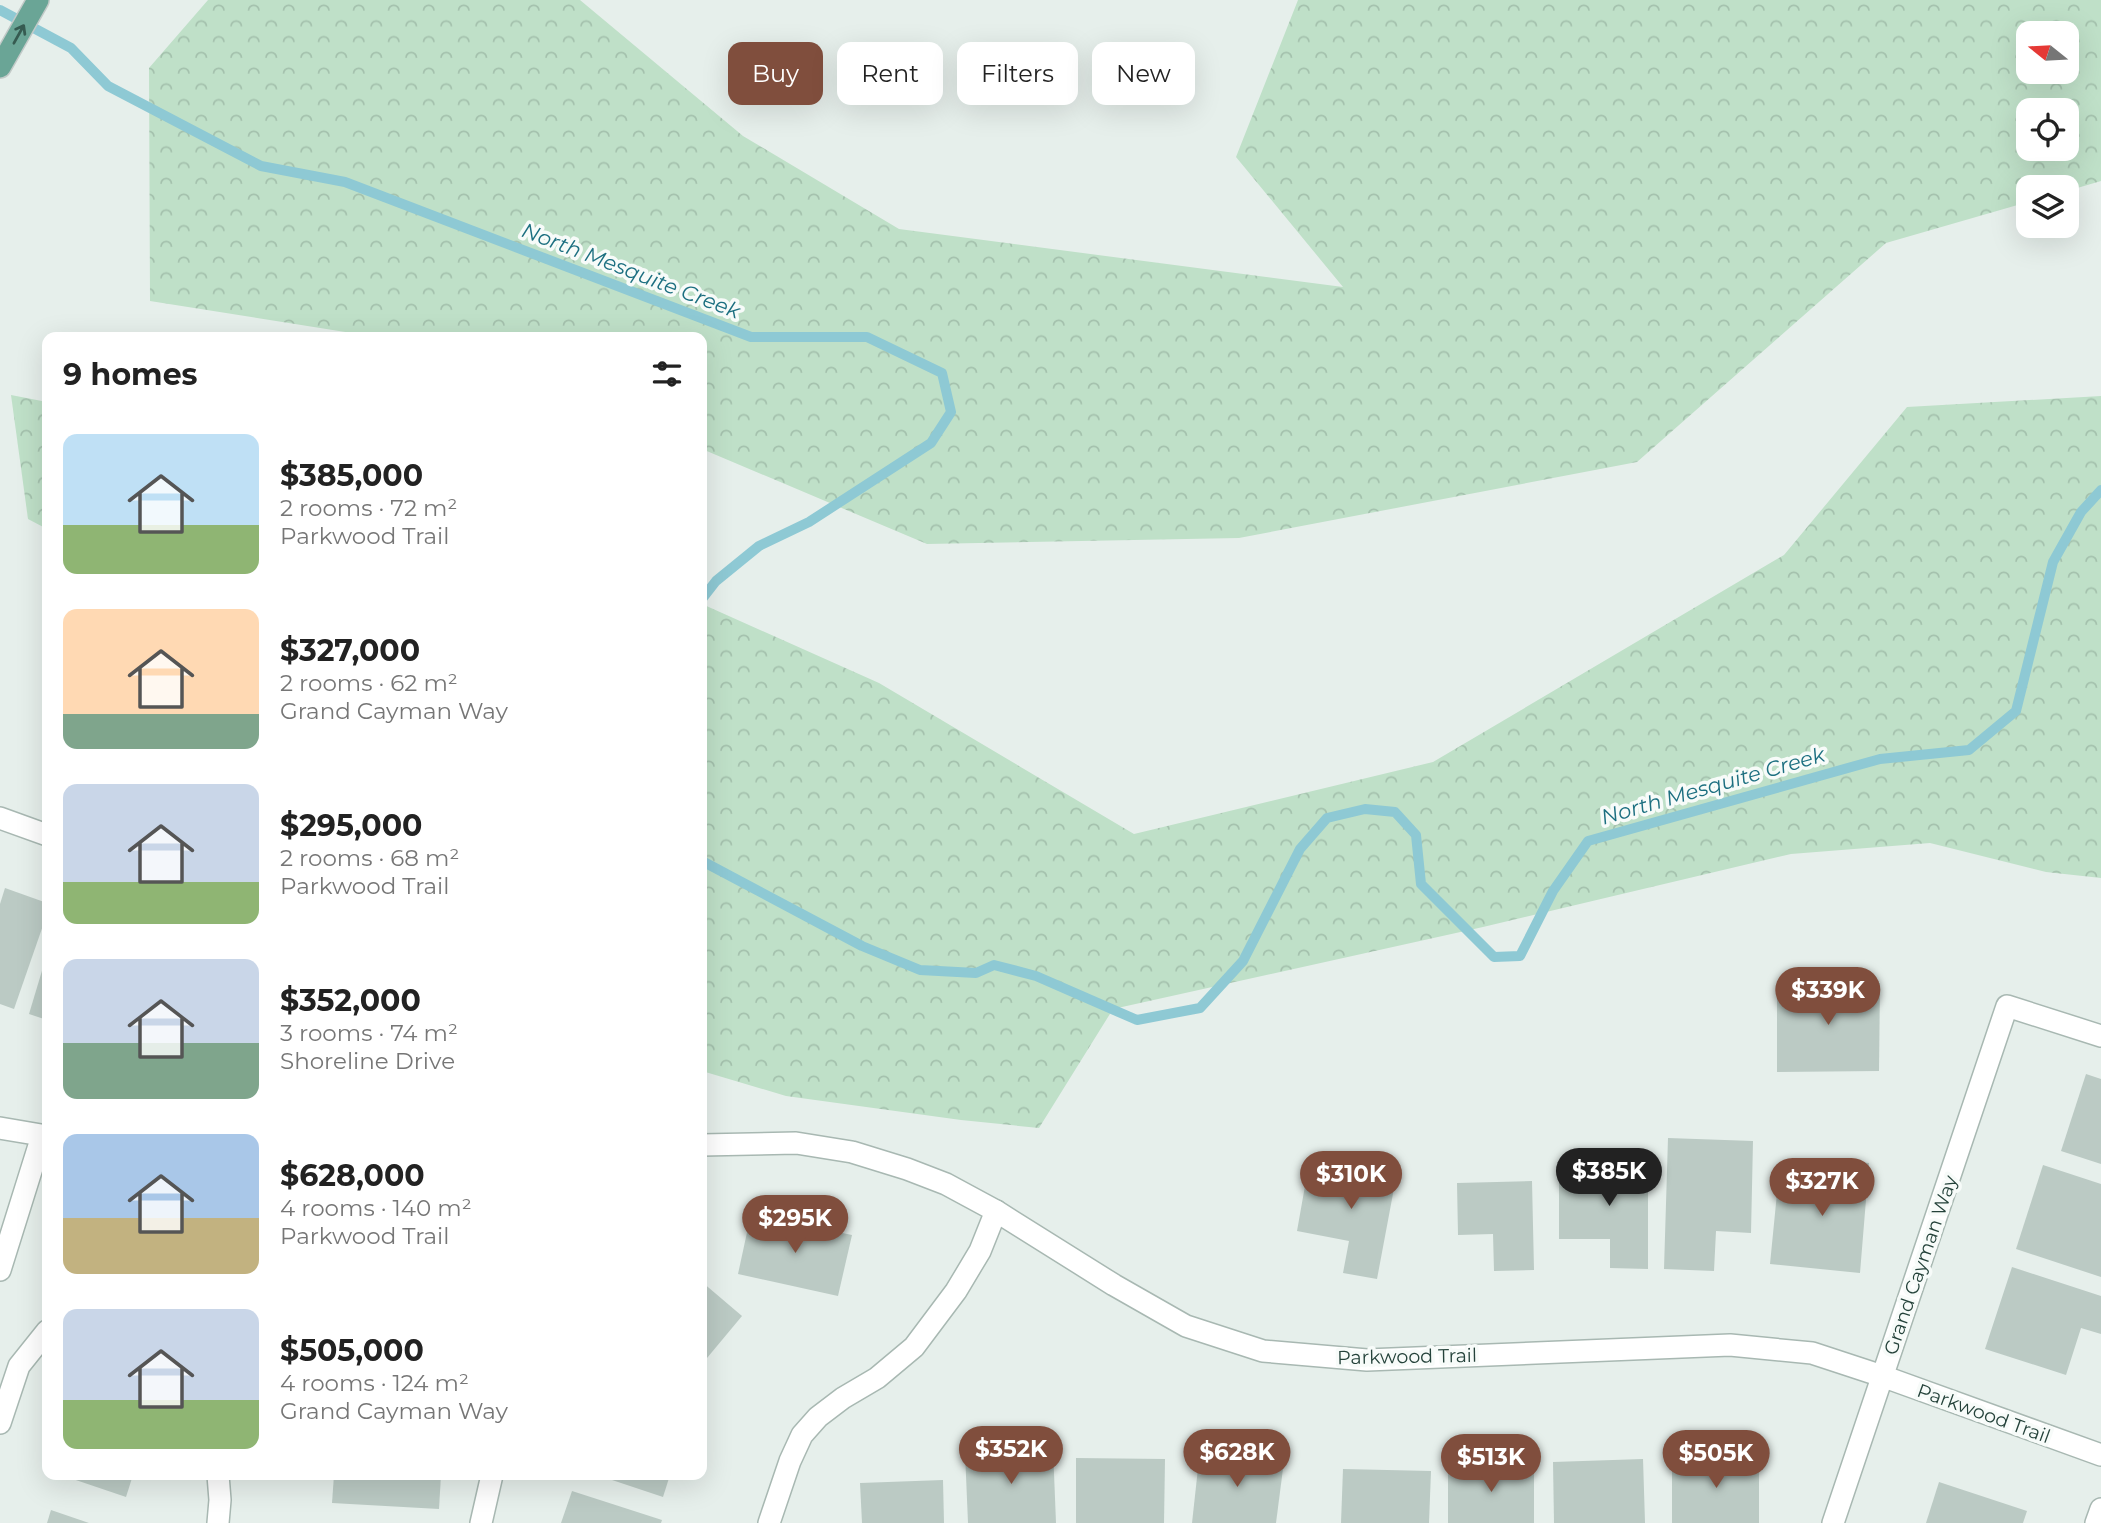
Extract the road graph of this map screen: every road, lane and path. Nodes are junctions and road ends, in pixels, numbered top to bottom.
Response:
1 (37, 0) edge
2 (0, 67) edge
3 (0, 818) edge
4 (42, 833) edge
5 (2101, 1036) edge
6 (0, 1128) edge
7 (42, 1135) edge
8 (42, 1145) edge
9 (707, 1145) edge
10 (996, 1211) junction
11 (0, 1270) edge
12 (42, 1337) edge
13 (1882, 1376) junction
14 (0, 1423) edge
15 (2101, 1455) edge
16 (218, 1480) edge
17 (491, 1480) edge
18 (2101, 1509) edge
19 (218, 1523) edge
20 (481, 1523) edge
21 (769, 1523) edge
22 (1833, 1523) edge
23 (2096, 1523) edge

2 -> 1 main road
3 - 4 street
5 - 13 street, Grand Cayman Way
6 - 7 street
8 - 11 street
9 - 10 street, Parkwood Trail
10 - 13 street, Parkwood Trail
10 - 21 street
12 - 14 street
13 - 15 street, Parkwood Trail
13 - 22 street, Grand Cayman Way
16 - 19 street
17 - 20 street
18 - 23 street

